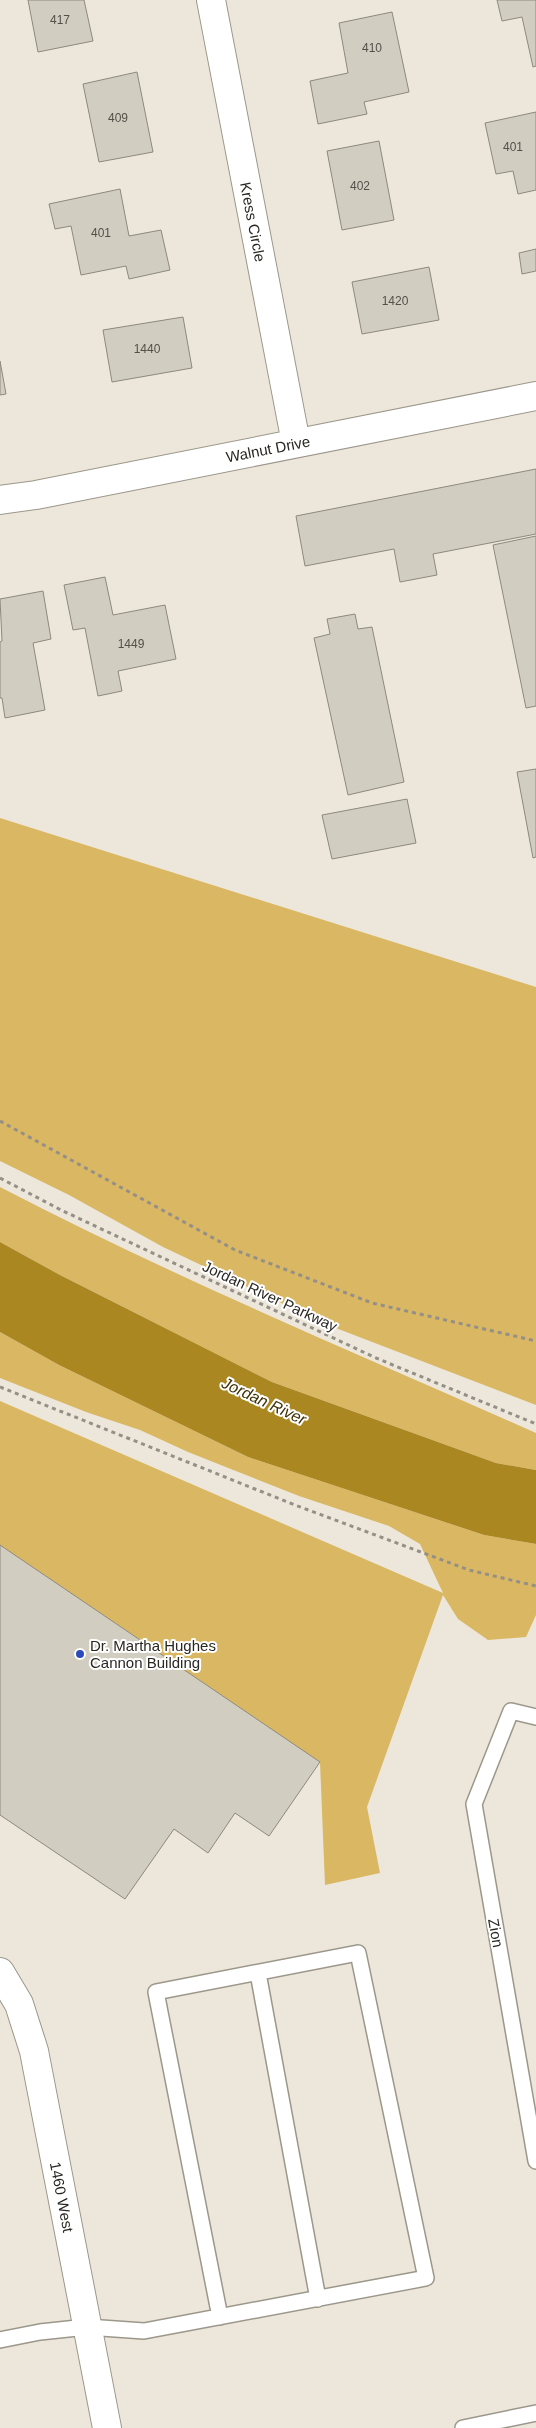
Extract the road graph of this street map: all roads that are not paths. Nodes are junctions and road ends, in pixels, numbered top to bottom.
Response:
1 (211, 0) edge
2 (536, 396) edge
3 (296, 443) junction
4 (0, 500) edge
5 (536, 1716) edge
6 (0, 1972) edge
7 (258, 1972) junction
8 (536, 2160) edge
9 (318, 2299) junction
10 (220, 2317) junction
11 (87, 2327) junction
12 (0, 2340) edge
13 (536, 2414) edge
14 (107, 2428) edge
15 (463, 2428) edge

1 - 3 street, Kress Circle
2 - 3 street, Walnut Drive
3 - 4 street, Walnut Drive
5 - 8 lane, Zion
6 - 11 street, 1460 West
7 - 9 lane
7 - 9 lane
7 - 10 lane
9 - 10 lane
10 - 11 lane
11 - 12 lane
11 - 14 street, 1460 West
13 - 15 lane

